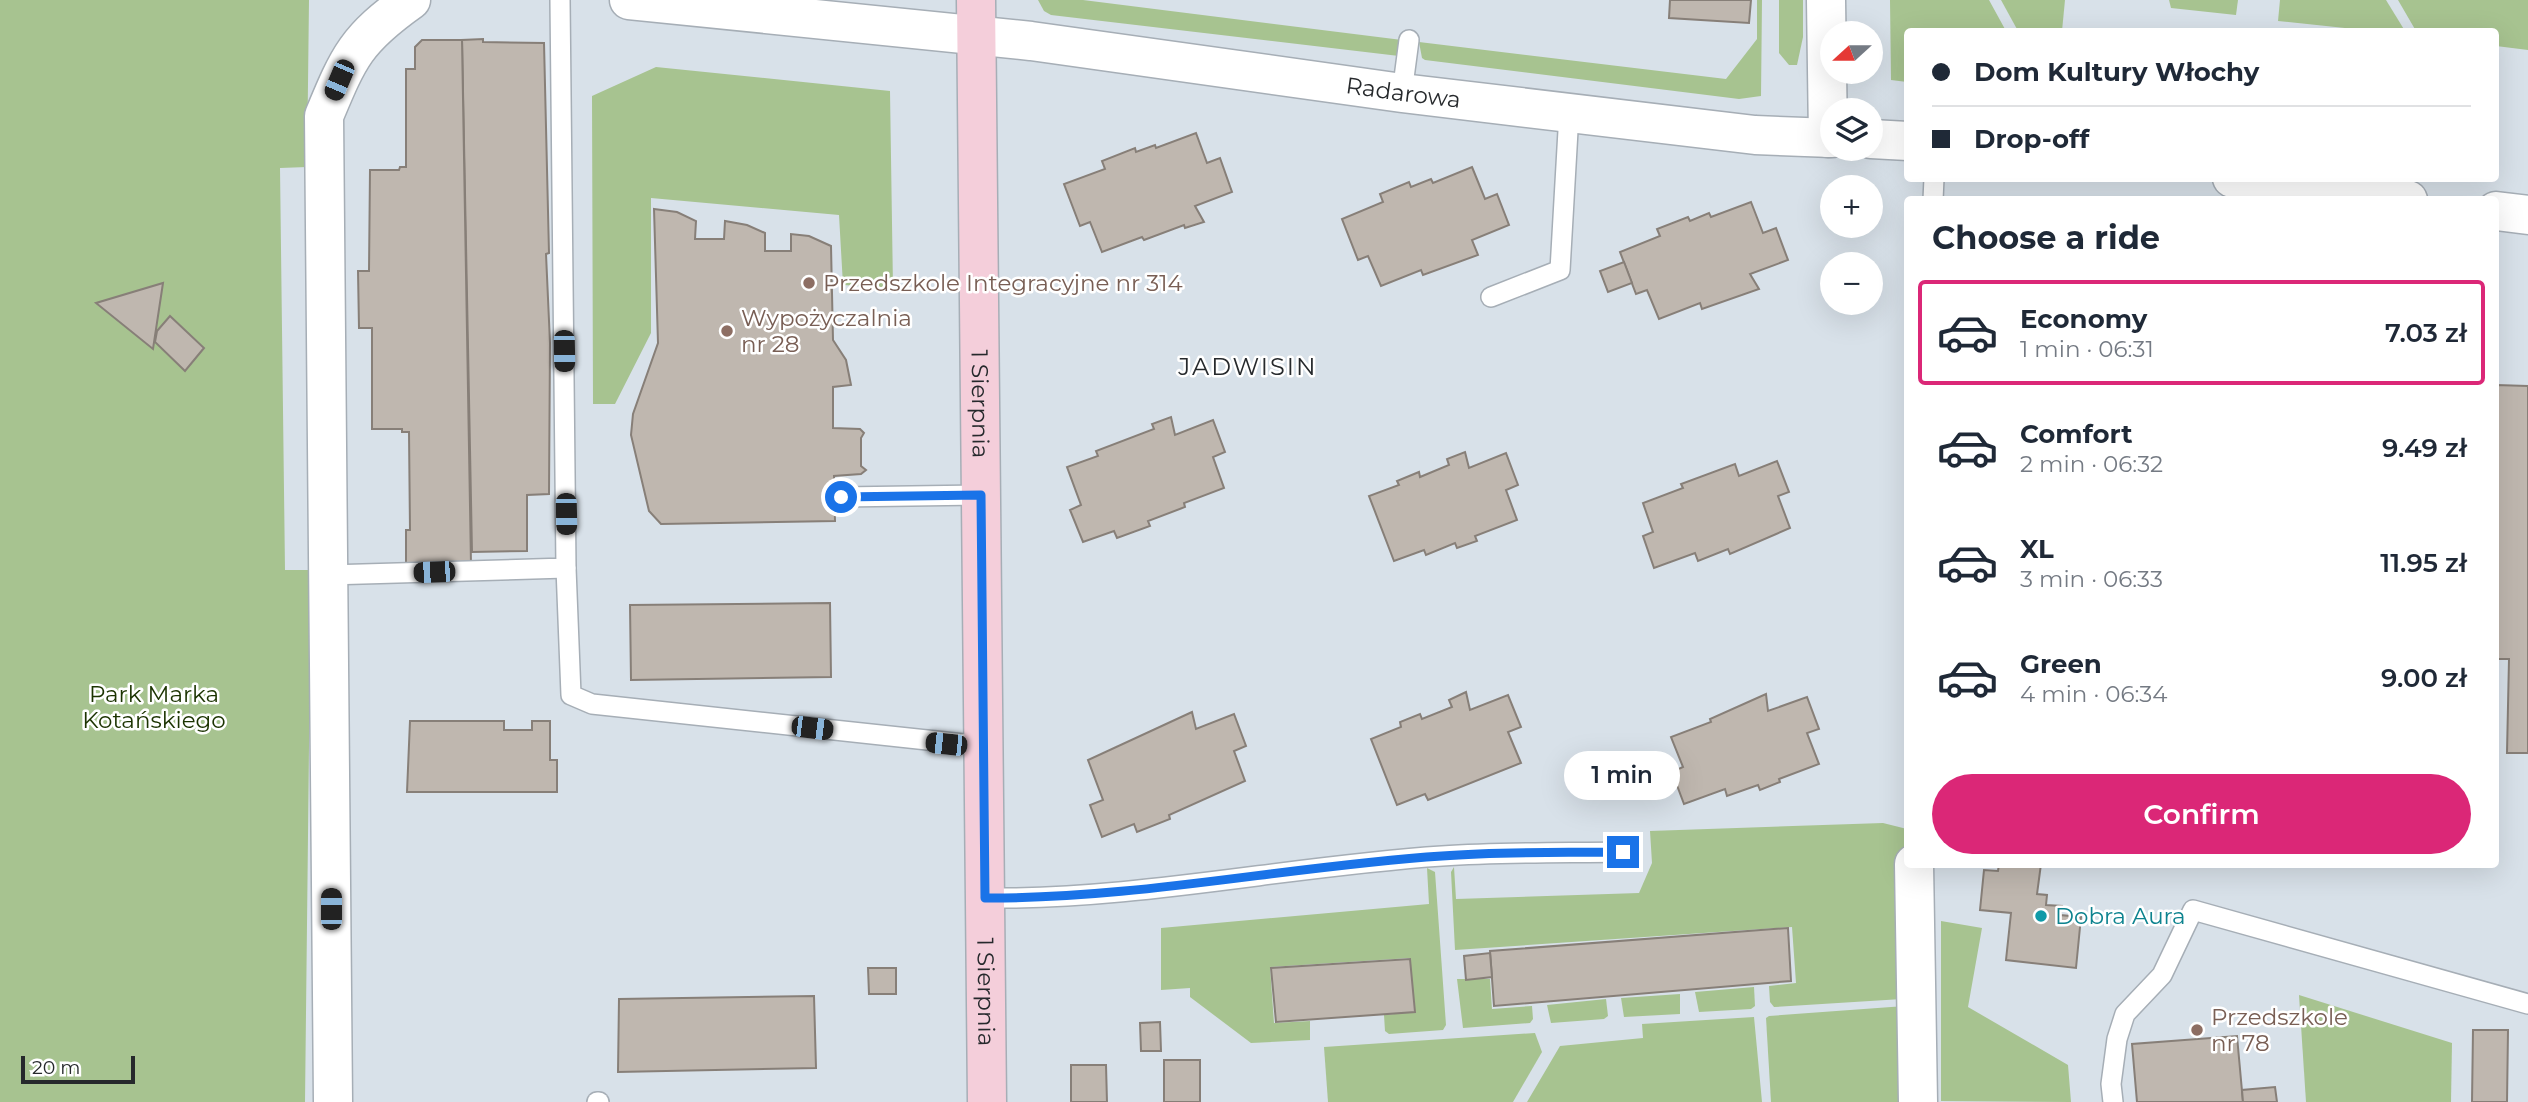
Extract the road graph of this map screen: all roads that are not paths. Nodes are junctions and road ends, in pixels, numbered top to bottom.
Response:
1 (411, 0) edge
2 (559, 0) edge
3 (629, 0) edge
4 (1826, 0) edge
5 (976, 18) edge
6 (1409, 40) dead end
7 (1402, 93) junction
8 (1829, 98) edge
9 (1569, 113) junction
10 (1820, 138) edge
11 (1883, 140) edge
12 (1904, 141) edge
13 (2278, 182) edge
14 (2393, 192) edge
15 (2499, 211) edge
16 (2528, 215) edge
17 (1491, 297) dead end
18 (981, 495) junction
19 (841, 497) dead end
20 (566, 568) junction
21 (328, 575) junction
22 (983, 746) junction
23 (1623, 852) dead end
24 (1914, 868) edge
25 (985, 898) junction
26 (2528, 1004) edge
27 (333, 1102) edge
28 (987, 1102) edge
29 (1918, 1102) edge
30 (2113, 1102) edge

1 - 21 street
2 - 20 lane
3 - 5 street, Radarowa
4 - 8 street
5 - 7 street, Radarowa
5 - 18 street, 1 Sierpnia
6 - 7 lane
7 - 9 street, Radarowa
9 - 10 street, Radarowa
9 - 17 lane
11 - 12 street
13 - 14 street
15 - 16 street
18 - 19 lane
18 - 22 street, 1 Sierpnia
20 - 21 lane
20 - 22 lane
21 - 27 street
22 - 25 street, 1 Sierpnia
23 - 25 lane
24 - 29 street
25 - 28 street, 1 Sierpnia
26 - 30 lane

